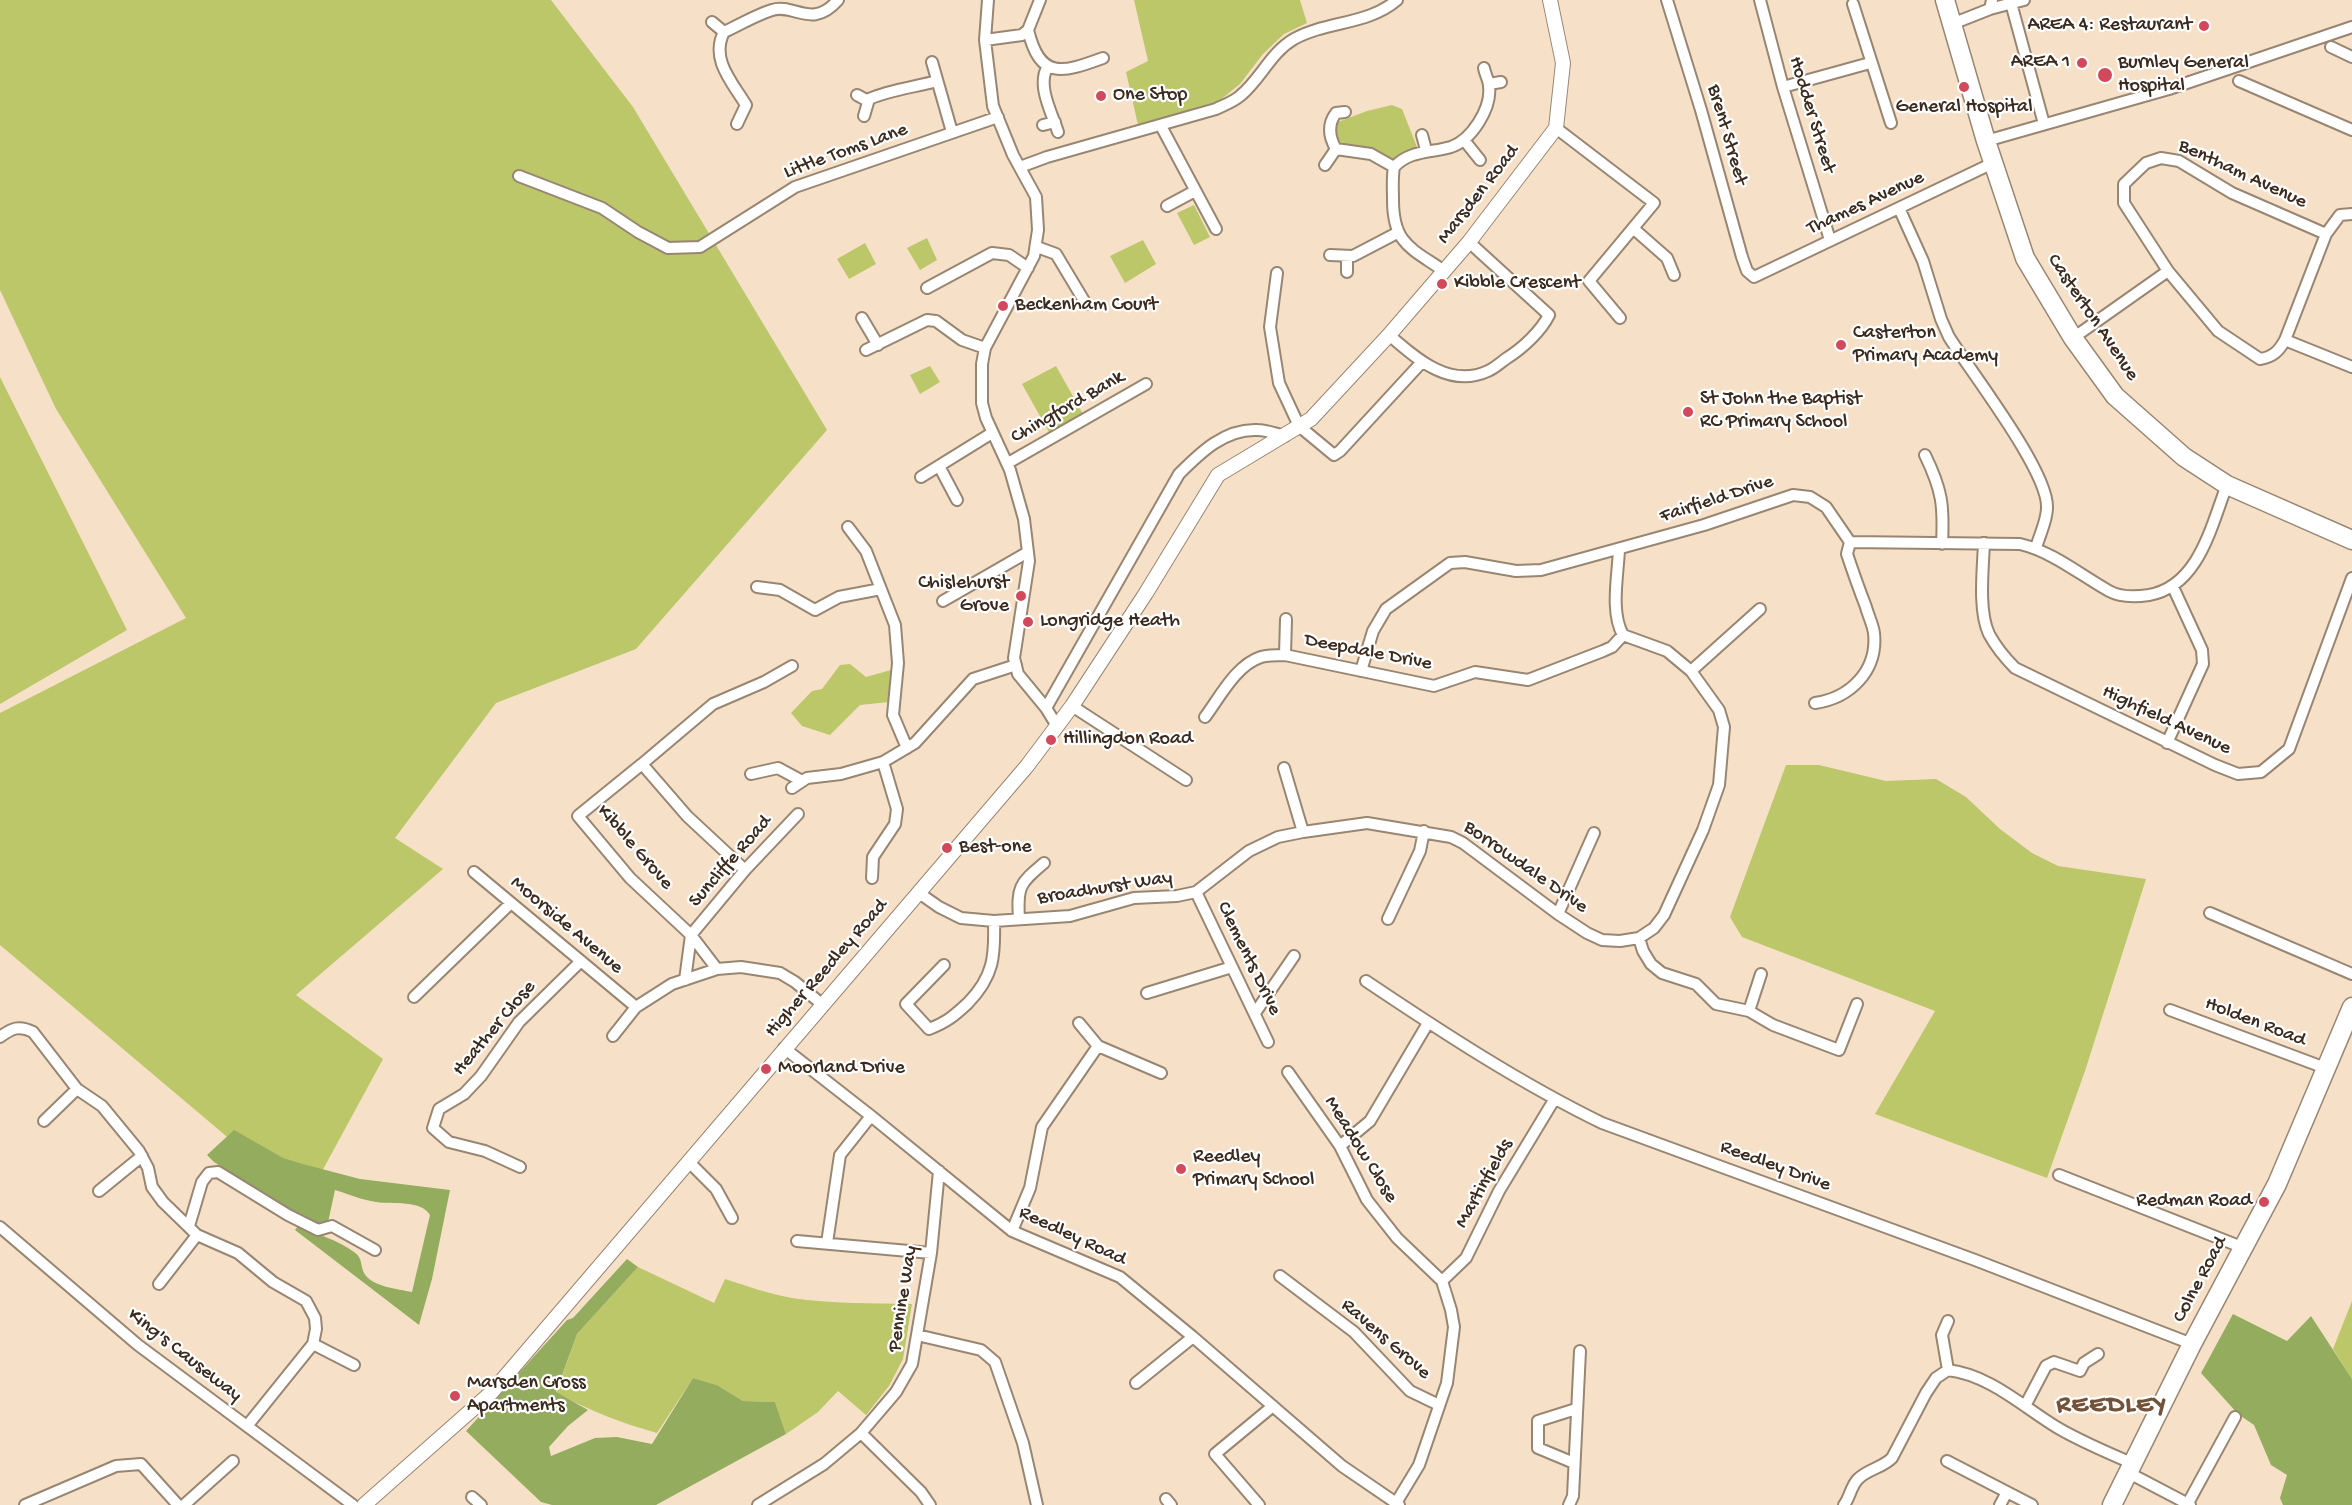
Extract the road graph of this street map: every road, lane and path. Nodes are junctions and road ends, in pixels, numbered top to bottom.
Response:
1 (838, 0) edge
2 (988, 0) edge
3 (1040, 0) edge
4 (1397, 0) edge
5 (1550, 0) edge
6 (1667, 0) edge
7 (1760, 0) edge
8 (1945, 0) edge
9 (2024, 0) edge
10 (2011, 3) junction
11 (1853, 4) dead end
12 (779, 5) edge
13 (1991, 5) edge
14 (712, 22) dead end
15 (1952, 24) junction
16 (2352, 27) edge
17 (1028, 30) junction
18 (724, 32) junction
19 (985, 40) junction
20 (2331, 47) dead end
21 (2352, 57) edge
22 (1103, 58) dead end
23 (932, 63) dead end
24 (1870, 63) junction
25 (1048, 66) junction
26 (1484, 68) dead end
27 (937, 81) junction
28 (2239, 81) dead end
29 (1501, 82) dead end
30 (1489, 84) junction
31 (1783, 87) junction
32 (857, 95) dead end
33 (868, 101) junction
34 (1345, 112) dead end
35 (864, 116) dead end
36 (998, 117) junction
37 (1891, 123) dead end
38 (737, 124) dead end
39 (2044, 124) junction
40 (1043, 125) dead end
41 (1161, 126) junction
42 (1556, 128) junction
43 (2352, 130) edge
44 (952, 132) junction
45 (1422, 135) dead end
46 (1464, 140) junction
47 (1986, 141) junction
48 (1336, 149) junction
49 (1426, 150) junction
50 (1480, 160) dead end
51 (1993, 163) junction
52 (1325, 165) dead end
53 (1020, 167) junction
54 (1394, 167) junction
55 (519, 177) dead end
56 (1195, 191) junction
57 (1167, 206) dead end
58 (1899, 208) junction
59 (2352, 214) edge
60 (1216, 229) dead end
61 (1634, 229) junction
62 (1397, 233) junction
63 (2326, 234) junction
64 (1830, 240) junction
65 (1469, 242) junction
66 (1036, 247) junction
67 (1330, 255) dead end
68 (1347, 256) junction
69 (1028, 268) junction
70 (1444, 271) junction
71 (2168, 271) junction
72 (1347, 272) dead end
73 (1277, 273) dead end
74 (1674, 275) dead end
75 (1754, 277) joint
76 (927, 288) dead end
77 (1086, 304) dead end
78 (862, 318) dead end
79 (1620, 318) dead end
80 (1389, 334) junction
81 (2073, 338) junction
82 (2285, 340) junction
83 (878, 345) junction
84 (986, 348) junction
85 (866, 350) dead end
86 (1421, 363) junction
87 (2352, 367) edge
88 (1346, 382) joint
89 (1146, 384) dead end
90 (1299, 426) junction
91 (992, 433) junction
92 (1285, 436) junction
93 (1925, 455) dead end
94 (1008, 463) junction
95 (939, 466) junction
96 (921, 477) dead end
97 (2227, 485) junction
98 (957, 500) dead end
99 (848, 527) dead end
100 (2352, 540) edge
101 (1850, 542) junction
102 (1983, 543) junction
103 (1942, 544) junction
104 (2036, 548) junction
105 (1619, 549) junction
106 (1028, 552) junction
107 (2352, 578) edge
108 (757, 587) dead end
109 (2173, 587) junction
110 (881, 589) junction
111 (943, 601) dead end
112 (1760, 609) dead end
113 (1286, 619) dead end
114 (1623, 635) junction
115 (1285, 655) junction
116 (1016, 665) junction
117 (792, 666) dead end
118 (1360, 671) junction
119 (1691, 671) junction
120 (1815, 703) dead end
121 (1072, 706) junction
122 (1046, 708) junction
123 (1205, 717) dead end
124 (1057, 726) junction
125 (2167, 742) junction
126 (907, 748) junction
127 (884, 762) junction
128 (642, 764) junction
129 (1284, 768) dead end
130 (751, 774) dead end
131 (1186, 780) dead end
132 (802, 781) junction
133 (792, 788) dead end
134 (798, 814) dead end
135 (1303, 831) junction
136 (1424, 831) junction
137 (1594, 833) dead end
138 (1044, 863) dead end
139 (745, 870) junction
140 (474, 872) dead end
141 (872, 878) dead end
142 (1196, 892) junction
143 (919, 893) junction
144 (511, 903) junction
145 (2210, 913) dead end
146 (1558, 914) junction
147 (1388, 919) dead end
148 (1019, 920) junction
149 (994, 921) junction
150 (691, 934) junction
151 (1639, 938) junction
152 (1294, 956) dead end
153 (581, 961) junction
154 (944, 965) dead end
155 (1232, 967) junction
156 (717, 969) junction
157 (1761, 974) dead end
158 (2352, 974) edge
159 (686, 980) junction
160 (1366, 981) dead end
161 (1147, 993) dead end
162 (414, 997) dead end
163 (1857, 1004) dead end
164 (823, 1005) junction
165 (636, 1007) junction
166 (2352, 1007) edge
167 (2170, 1010) dead end
168 (1749, 1011) junction
169 (1255, 1013) junction
170 (1079, 1023) dead end
171 (1428, 1023) junction
172 (613, 1036) dead end
173 (0, 1037) edge
174 (1268, 1042) dead end
175 (1098, 1046) junction
176 (784, 1048) junction
177 (2328, 1069) junction
178 (1288, 1072) dead end
179 (1161, 1073) dead end
180 (76, 1089) junction
181 (1554, 1100) junction
182 (872, 1116) junction
183 (44, 1121) dead end
184 (1340, 1146) junction
185 (142, 1156) junction
186 (689, 1162) junction
187 (520, 1167) dead end
188 (939, 1171) junction
189 (2059, 1175) dead end
190 (99, 1191) dead end
191 (732, 1218) dead end
192 (189, 1226) junction
193 (0, 1227) edge
194 (1012, 1231) junction
195 (197, 1235) junction
196 (797, 1241) dead end
197 (827, 1243) junction
198 (2244, 1248) junction
199 (375, 1250) dead end
200 (930, 1253) junction
201 (1280, 1276) dead end
202 (1442, 1281) junction
203 (159, 1284) dead end
204 (1948, 1321) dead end
205 (917, 1335) junction
206 (1193, 1337) junction
207 (313, 1344) junction
208 (2192, 1344) junction
209 (1580, 1351) dead end
210 (2098, 1354) dead end
211 (354, 1365) dead end
212 (1948, 1370) junction
213 (1136, 1383) dead end
214 (1439, 1405) junction
215 (1273, 1406) junction
216 (2025, 1406) junction
217 (1576, 1409) junction
218 (2235, 1417) dead end
219 (247, 1426) junction
220 (861, 1433) junction
221 (233, 1461) dead end
222 (1947, 1461) dead end
223 (1574, 1463) junction
224 (2131, 1469) junction
225 (2007, 1492) junction
226 (1398, 1504) edge
227 (25, 1505) edge
228 (178, 1505) edge
229 (184, 1505) edge
230 (353, 1505) edge
231 (364, 1505) edge
232 (758, 1505) edge
233 (930, 1505) edge
234 (1037, 1505) edge
235 (1259, 1505) edge
236 (1569, 1505) edge
237 (1844, 1505) edge
238 (2000, 1505) edge
239 (2032, 1505) edge
240 (2112, 1505) edge
241 (2188, 1505) edge

1 - 12 street
2 - 19 street
3 - 17 street
4 - 41 street
5 - 42 street
6 - 75 street, Brent Street
7 - 31 street, Hodder Street
8 - 15 highway, Casterton Avenue
9 - 10 street
10 - 13 street
10 - 39 street
11 - 24 street
12 - 18 street
13 - 15 street
14 - 18 street
15 - 47 highway, Casterton Avenue
16 - 39 street
17 - 19 street
17 - 25 street
18 - 38 street
19 - 36 street
20 - 21 street
22 - 25 street
23 - 27 street
24 - 31 street
24 - 37 street
25 - 40 street
26 - 30 street
27 - 33 street
27 - 44 street
28 - 43 street
29 - 30 street
30 - 46 street
31 - 64 street, Hodder Street
32 - 33 street
33 - 35 street
34 - 48 street
36 - 44 street, Little Toms Lane
36 - 53 street
39 - 47 street
41 - 53 street
41 - 56 street
42 - 61 street
42 - 65 street, Marsden Road
44 - 55 street, Little Toms Lane
45 - 49 street
46 - 49 street
46 - 50 street
47 - 51 highway, Casterton Avenue
48 - 52 street
48 - 54 street
49 - 54 street
51 - 58 street, Thames Avenue
51 - 81 highway, Casterton Avenue
53 - 66 street
54 - 62 street
56 - 57 street
56 - 60 street
58 - 64 street, Thames Avenue
58 - 104 street
59 - 63 street
61 - 74 street
61 - 79 street
62 - 68 street
62 - 70 street
63 - 71 street, Bentham Avenue
63 - 82 street
64 - 75 street, Thames Avenue
65 - 70 street, Marsden Road
65 - 86 street
66 - 69 street
66 - 77 street
67 - 68 street
68 - 72 street
69 - 76 street
69 - 84 street
70 - 80 street, Marsden Road
71 - 81 street
71 - 82 street, Bentham Avenue
73 - 90 street
78 - 83 street
80 - 86 street
80 - 88 street, Marsden Road
81 - 97 highway, Casterton Avenue
82 - 87 street
83 - 84 street
83 - 85 street
84 - 91 street
86 - 90 street
88 - 90 street, Higher Reedley Road
89 - 94 street, Chingford Bank
90 - 92 street, Higher Reedley Road
91 - 94 street
91 - 95 street
92 - 121 street, Higher Reedley Road
92 - 122 street
93 - 103 street
94 - 106 street
95 - 96 street
95 - 98 street
97 - 100 highway, Casterton Avenue
97 - 109 street
99 - 110 street
101 - 103 street
101 - 105 street, Fairfield Drive
101 - 120 street
102 - 103 street
102 - 104 street
102 - 125 street, Highfield Avenue
104 - 109 street
105 - 114 street
105 - 118 street, Fairfield Drive
106 - 111 street
106 - 116 street
107 - 125 street, Highfield Avenue
108 - 110 street
109 - 125 street
110 - 126 street
112 - 119 street
113 - 115 street
114 - 118 street, Deepdale Drive
114 - 119 street
115 - 118 street, Deepdale Drive
115 - 123 street, Deepdale Drive
116 - 122 street
116 - 126 street
117 - 128 street
119 - 151 street
121 - 124 street, Higher Reedley Road
121 - 131 street
122 - 124 street
124 - 143 street, Higher Reedley Road
126 - 127 street
127 - 132 street
127 - 141 street
128 - 139 street
128 - 150 street, Kibble Grove
129 - 135 street
130 - 132 street
132 - 133 street
134 - 139 street, Suncliffe Road
135 - 136 street, Borrowdale Drive
135 - 142 street, Borrowdale Drive
136 - 146 street, Borrowdale Drive
136 - 147 street
137 - 146 street
138 - 148 street
139 - 150 street, Suncliffe Road
140 - 144 street, Moorside Avenue
142 - 148 street, Broadhurst Way
142 - 155 street, Clements Drive
143 - 149 street, Broadhurst Way
143 - 164 street, Higher Reedley Road
144 - 153 street, Moorside Avenue
144 - 162 street
145 - 158 street
146 - 151 street, Borrowdale Drive
148 - 149 street, Broadhurst Way
149 - 154 street
150 - 156 street, Kibble Grove
150 - 159 street
151 - 168 street
152 - 169 street
153 - 165 street, Moorside Avenue
153 - 187 street, Heather Close
155 - 161 street
155 - 169 street, Clements Drive
156 - 159 street
156 - 164 street
157 - 168 street
159 - 165 street
160 - 171 street, Reedley Drive
163 - 168 street
164 - 176 street, Higher Reedley Road
165 - 172 street
166 - 177 highway, Colne Road
167 - 177 street, Holden Road
169 - 174 street, Clements Drive
170 - 175 street
171 - 181 street, Reedley Drive
171 - 184 street
173 - 180 street
175 - 179 street
175 - 194 street
176 - 182 street, Reedley Road
176 - 186 street, Higher Reedley Road
177 - 198 highway, Colne Road
178 - 184 street, Meadow Close
180 - 183 street
180 - 185 street
181 - 202 street, Martinfields
181 - 208 street, Reedley Drive
182 - 188 street, Reedley Road
182 - 197 street
184 - 202 street, Meadow Close
185 - 190 street
185 - 192 street
186 - 191 street
186 - 231 street, Higher Reedley Road
188 - 194 street, Reedley Road
188 - 200 street, Pennine Way
189 - 198 street
192 - 195 street
192 - 199 street
193 - 219 street, King's Causeway
194 - 206 street, Reedley Road
195 - 203 street
195 - 207 street
196 - 197 street
197 - 200 street
198 - 208 highway, Colne Road
200 - 205 street, Pennine Way
201 - 214 street, Ravens Grove
202 - 214 street, Meadow Close
204 - 212 street
205 - 220 street, Pennine Way
205 - 234 street
206 - 213 street
206 - 215 street, Reedley Road
207 - 211 street
207 - 219 street
208 - 224 highway, Colne Road
209 - 217 street
210 - 216 street
212 - 216 street
212 - 237 street
214 - 226 street, Meadow Close
215 - 226 street, Reedley Road
215 - 235 street
216 - 224 street
217 - 223 street
217 - 223 street
218 - 241 street
219 - 230 street, King's Causeway
220 - 232 street, Pennine Way
220 - 233 street
221 - 229 street
222 - 225 street
223 - 236 street
224 - 240 highway, Colne Road
224 - 241 street
225 - 238 street
225 - 239 street
227 - 228 street

